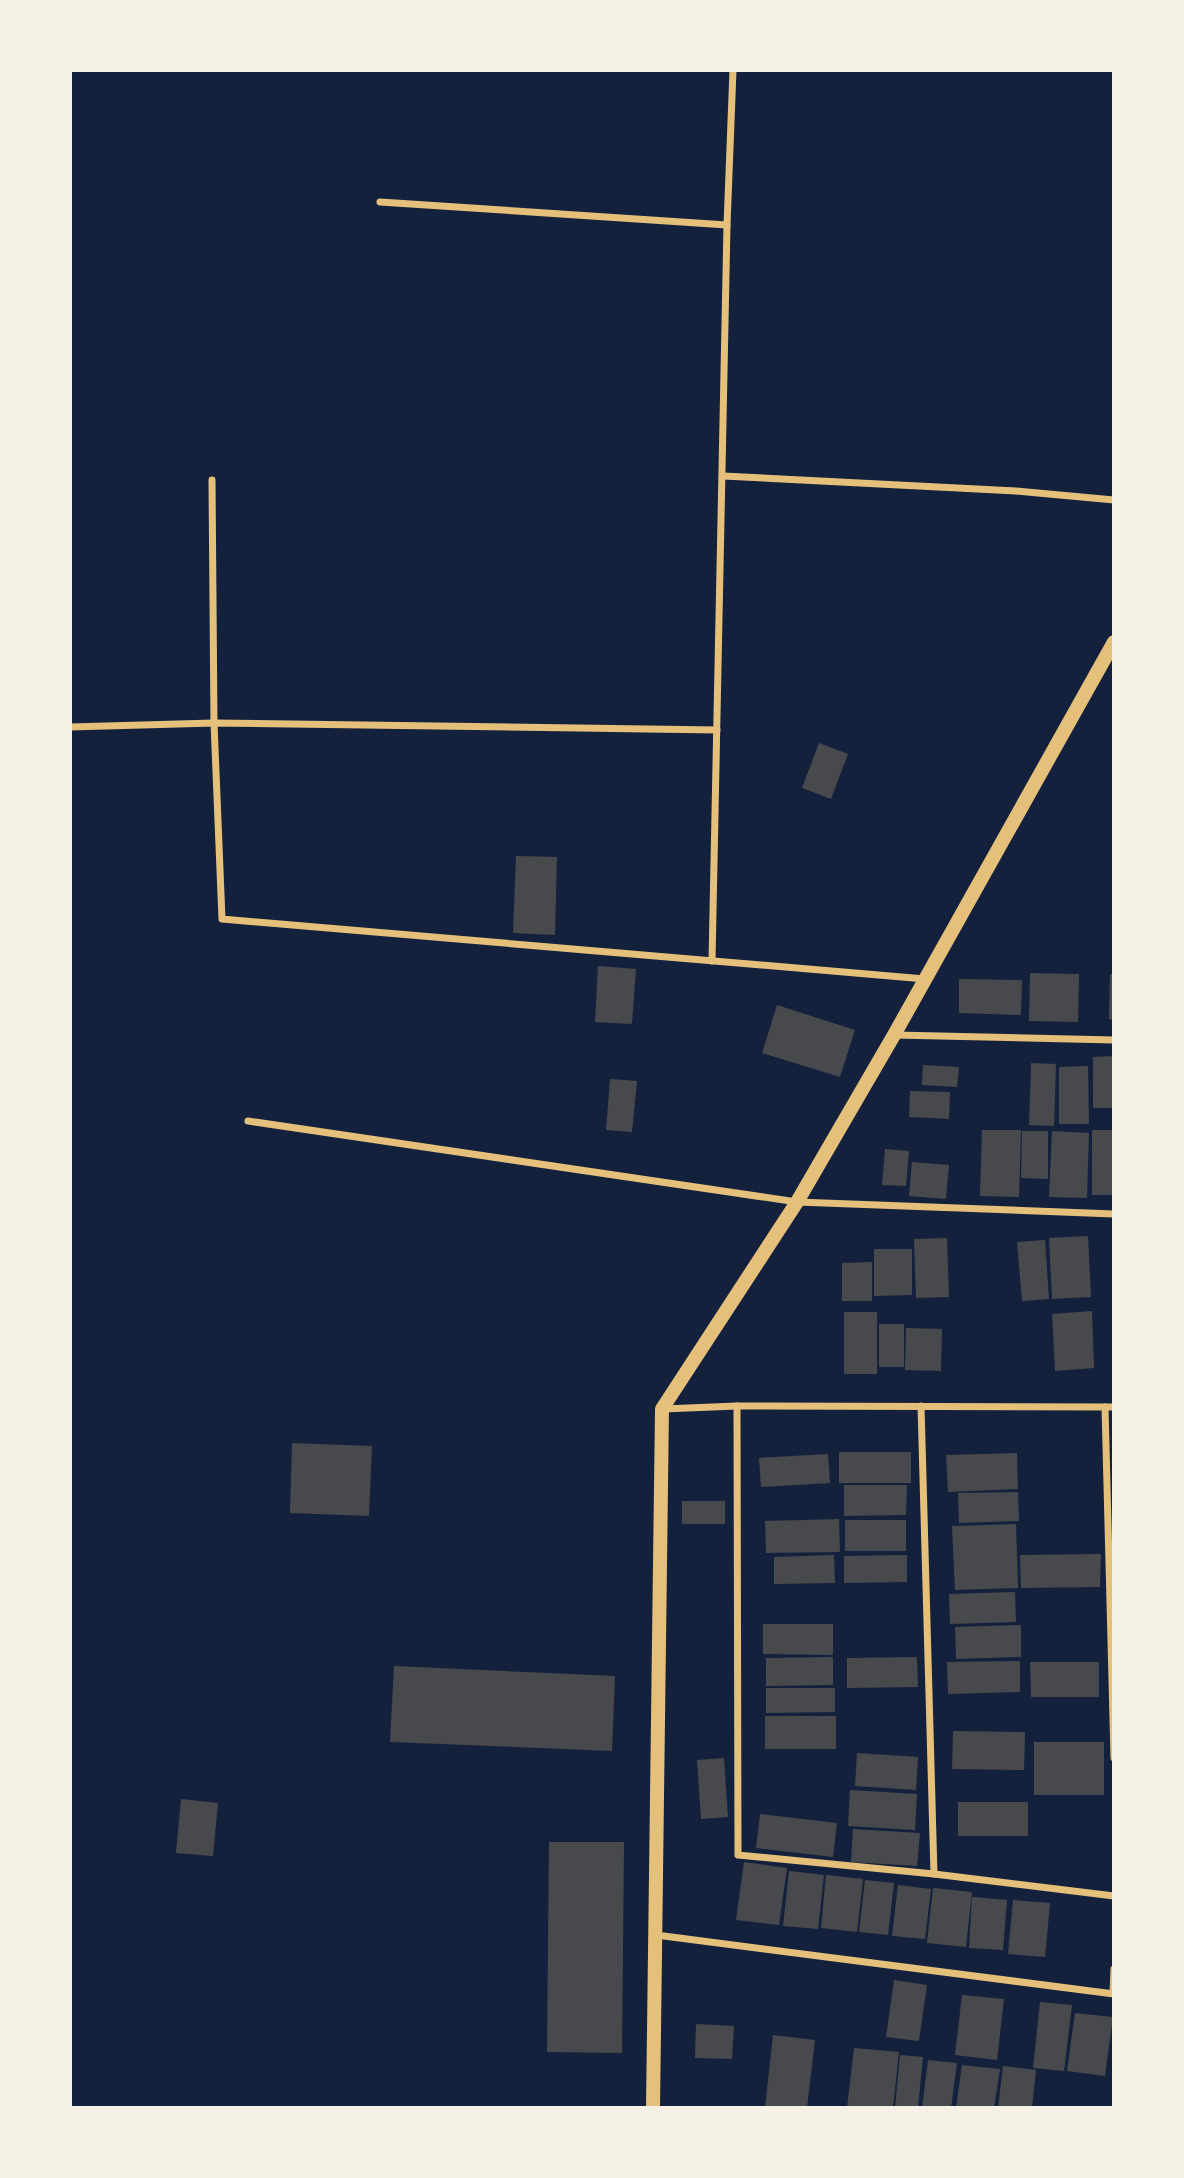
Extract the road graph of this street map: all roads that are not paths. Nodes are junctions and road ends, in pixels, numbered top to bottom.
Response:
1 (733, 70) edge
2 (380, 202) dead end
3 (727, 225) junction
4 (723, 476) junction
5 (212, 480) dead end
6 (1114, 500) edge
7 (1114, 642) edge
8 (214, 723) junction
9 (70, 727) edge
10 (717, 730) junction
11 (712, 961) junction
12 (925, 979) junction
13 (894, 1035) junction
14 (1114, 1040) edge
15 (248, 1121) dead end
16 (797, 1202) junction
17 (1114, 1214) edge
18 (737, 1406) junction
19 (920, 1406) junction
20 (1104, 1407) junction
21 (1114, 1407) edge
22 (662, 1409) junction
23 (1114, 1758) edge
24 (934, 1874) junction
25 (1114, 1896) edge
26 (656, 1935) junction
27 (1114, 1969) edge
28 (1113, 1994) edge
29 (653, 2108) edge

1 - 3 street
2 - 3 street
3 - 4 street
4 - 6 street
4 - 10 street
5 - 8 street
7 - 12 main road
8 - 9 street
8 - 10 street
8 - 11 street
10 - 11 street
11 - 12 street
12 - 13 main road
13 - 14 street
13 - 16 main road
15 - 16 street
16 - 17 street
16 - 22 main road
18 - 19 street
18 - 22 street
18 - 24 street
19 - 20 street
19 - 24 street
20 - 21 street
20 - 23 street
22 - 26 main road
24 - 25 street
26 - 28 street
26 - 29 main road
27 - 28 street

